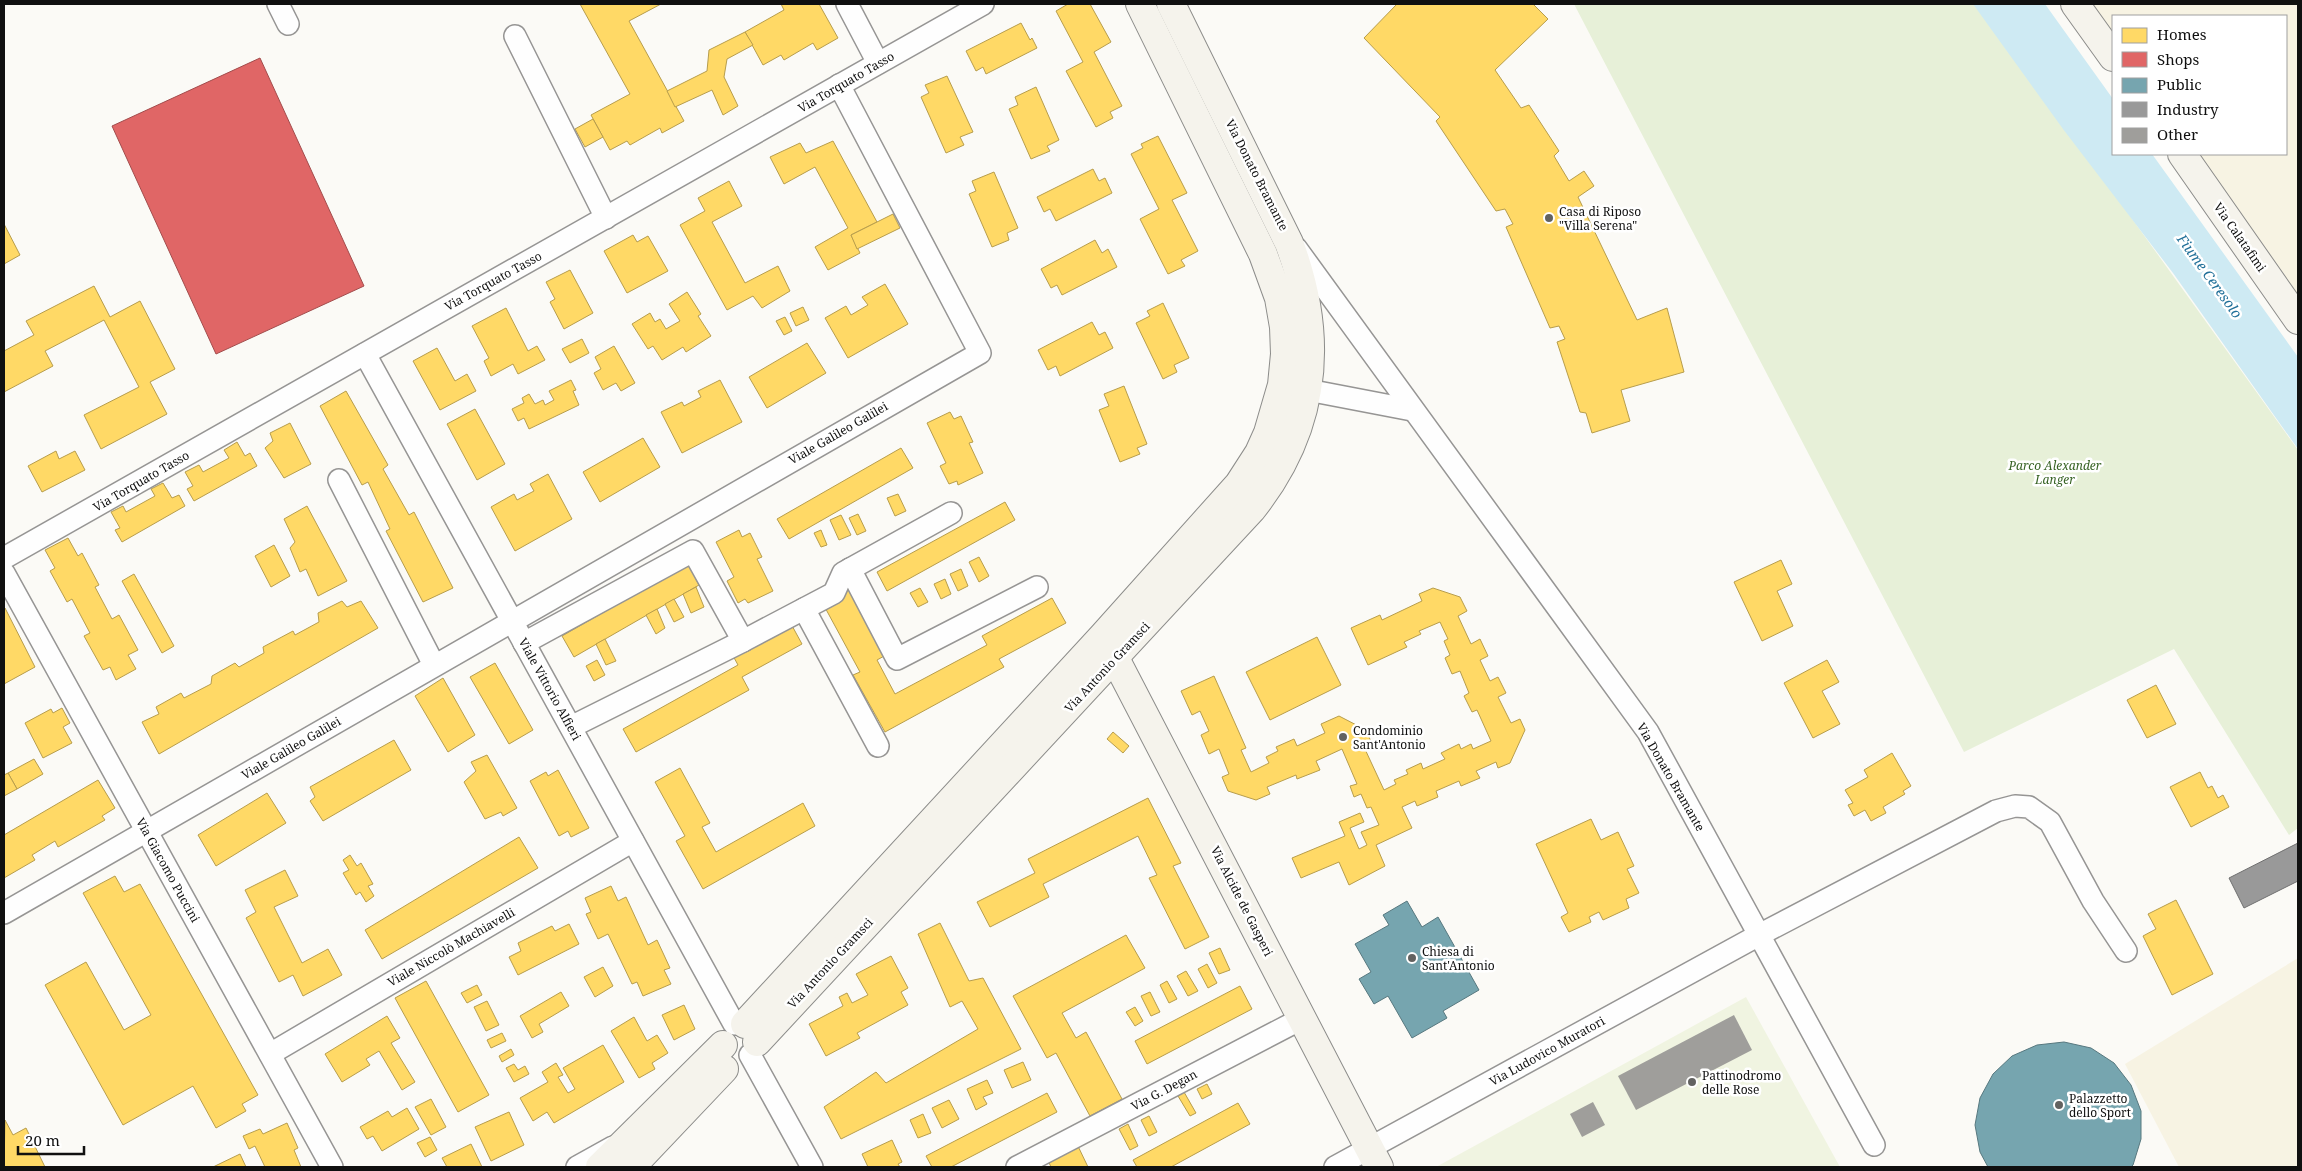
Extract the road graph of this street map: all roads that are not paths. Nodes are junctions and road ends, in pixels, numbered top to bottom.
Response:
1 (278, 4) edge
2 (847, 4) edge
3 (983, 4) edge
4 (1140, 4) edge
5 (1171, 4) edge
6 (2076, 4) edge
7 (288, 24) dead end
8 (515, 36) dead end
9 (2112, 56) edge
10 (878, 63) junction
11 (839, 85) junction
12 (2183, 155) edge
13 (606, 218) junction
14 (1282, 229) junction
15 (2298, 320) edge
16 (364, 354) junction
17 (1295, 388) junction
18 (1412, 410) junction
19 (339, 480) dead end
20 (951, 514) dead end
21 (4, 558) edge
22 (850, 569) junction
23 (4, 573) edge
24 (1038, 588) dead end
25 (804, 609) junction
26 (511, 620) junction
27 (743, 641) junction
28 (524, 643) junction
29 (1109, 647) junction
30 (434, 665) junction
31 (571, 727) junction
32 (878, 746) dead end
33 (147, 832) junction
34 (633, 840) junction
35 (4, 914) edge
36 (1759, 935) junction
37 (2126, 951) dead end
38 (1303, 1018) junction
39 (741, 1041) junction
40 (270, 1054) junction
41 (626, 1139) junction
42 (1874, 1144) dead end
43 (1374, 1158) edge
44 (808, 1166) edge
45 (1023, 1166) edge
46 (332, 1167) edge
47 (577, 1167) edge
48 (600, 1167) edge
49 (631, 1167) edge
50 (1335, 1167) edge

1 - 7 street
2 - 10 street
3 - 10 street, Via Torquato Tasso
4 - 17 street, Via Antonio Gramsci
5 - 14 street, Via Donato Bramante
6 - 9 street
8 - 13 street
10 - 11 street, Via Torquato Tasso
11 - 13 street, Via Torquato Tasso
11 - 26 street, Viale Galileo Galilei
12 - 15 street, Via Calatafimi
13 - 16 street, Via Torquato Tasso
14 - 17 street, Via Antonio Gramsci
14 - 18 street, Via Donato Bramante
16 - 21 street, Via Torquato Tasso
16 - 26 street, Viale Vittorio Alfieri
17 - 18 street
17 - 29 street, Via Antonio Gramsci
18 - 36 street, Via Donato Bramante
19 - 30 street
20 - 22 street
22 - 24 street
22 - 25 street
23 - 33 street, Via Giacomo Puccini
25 - 27 street
25 - 32 street
26 - 28 street, Viale Vittorio Alfieri
26 - 30 street, Viale Galileo Galilei
27 - 28 street
27 - 31 street
28 - 31 street, Viale Vittorio Alfieri
29 - 38 street, Via Alcide de Gasperi
29 - 39 street, Via Antonio Gramsci
30 - 33 street, Viale Galileo Galilei
31 - 34 street, Viale Vittorio Alfieri
33 - 35 street, Viale Galileo Galilei
33 - 40 street, Via Giacomo Puccini
34 - 39 street, Viale Vittorio Alfieri
34 - 40 street, Viale Niccolò Machiavelli
36 - 37 street, Via Ludovico Muratori
36 - 42 street, Via Donato Bramante
36 - 43 street, Via Ludovico Muratori
38 - 43 street, Via Alcide de Gasperi
38 - 45 street, Via G. Degan
39 - 41 street, Via Antonio Gramsci
39 - 44 street, Viale Vittorio Alfieri
39 - 49 street, Via Antonio Gramsci
40 - 46 street, Via Giacomo Puccini
41 - 47 street
41 - 48 street, Via Antonio Gramsci
43 - 50 street, Via Ludovico Muratori

